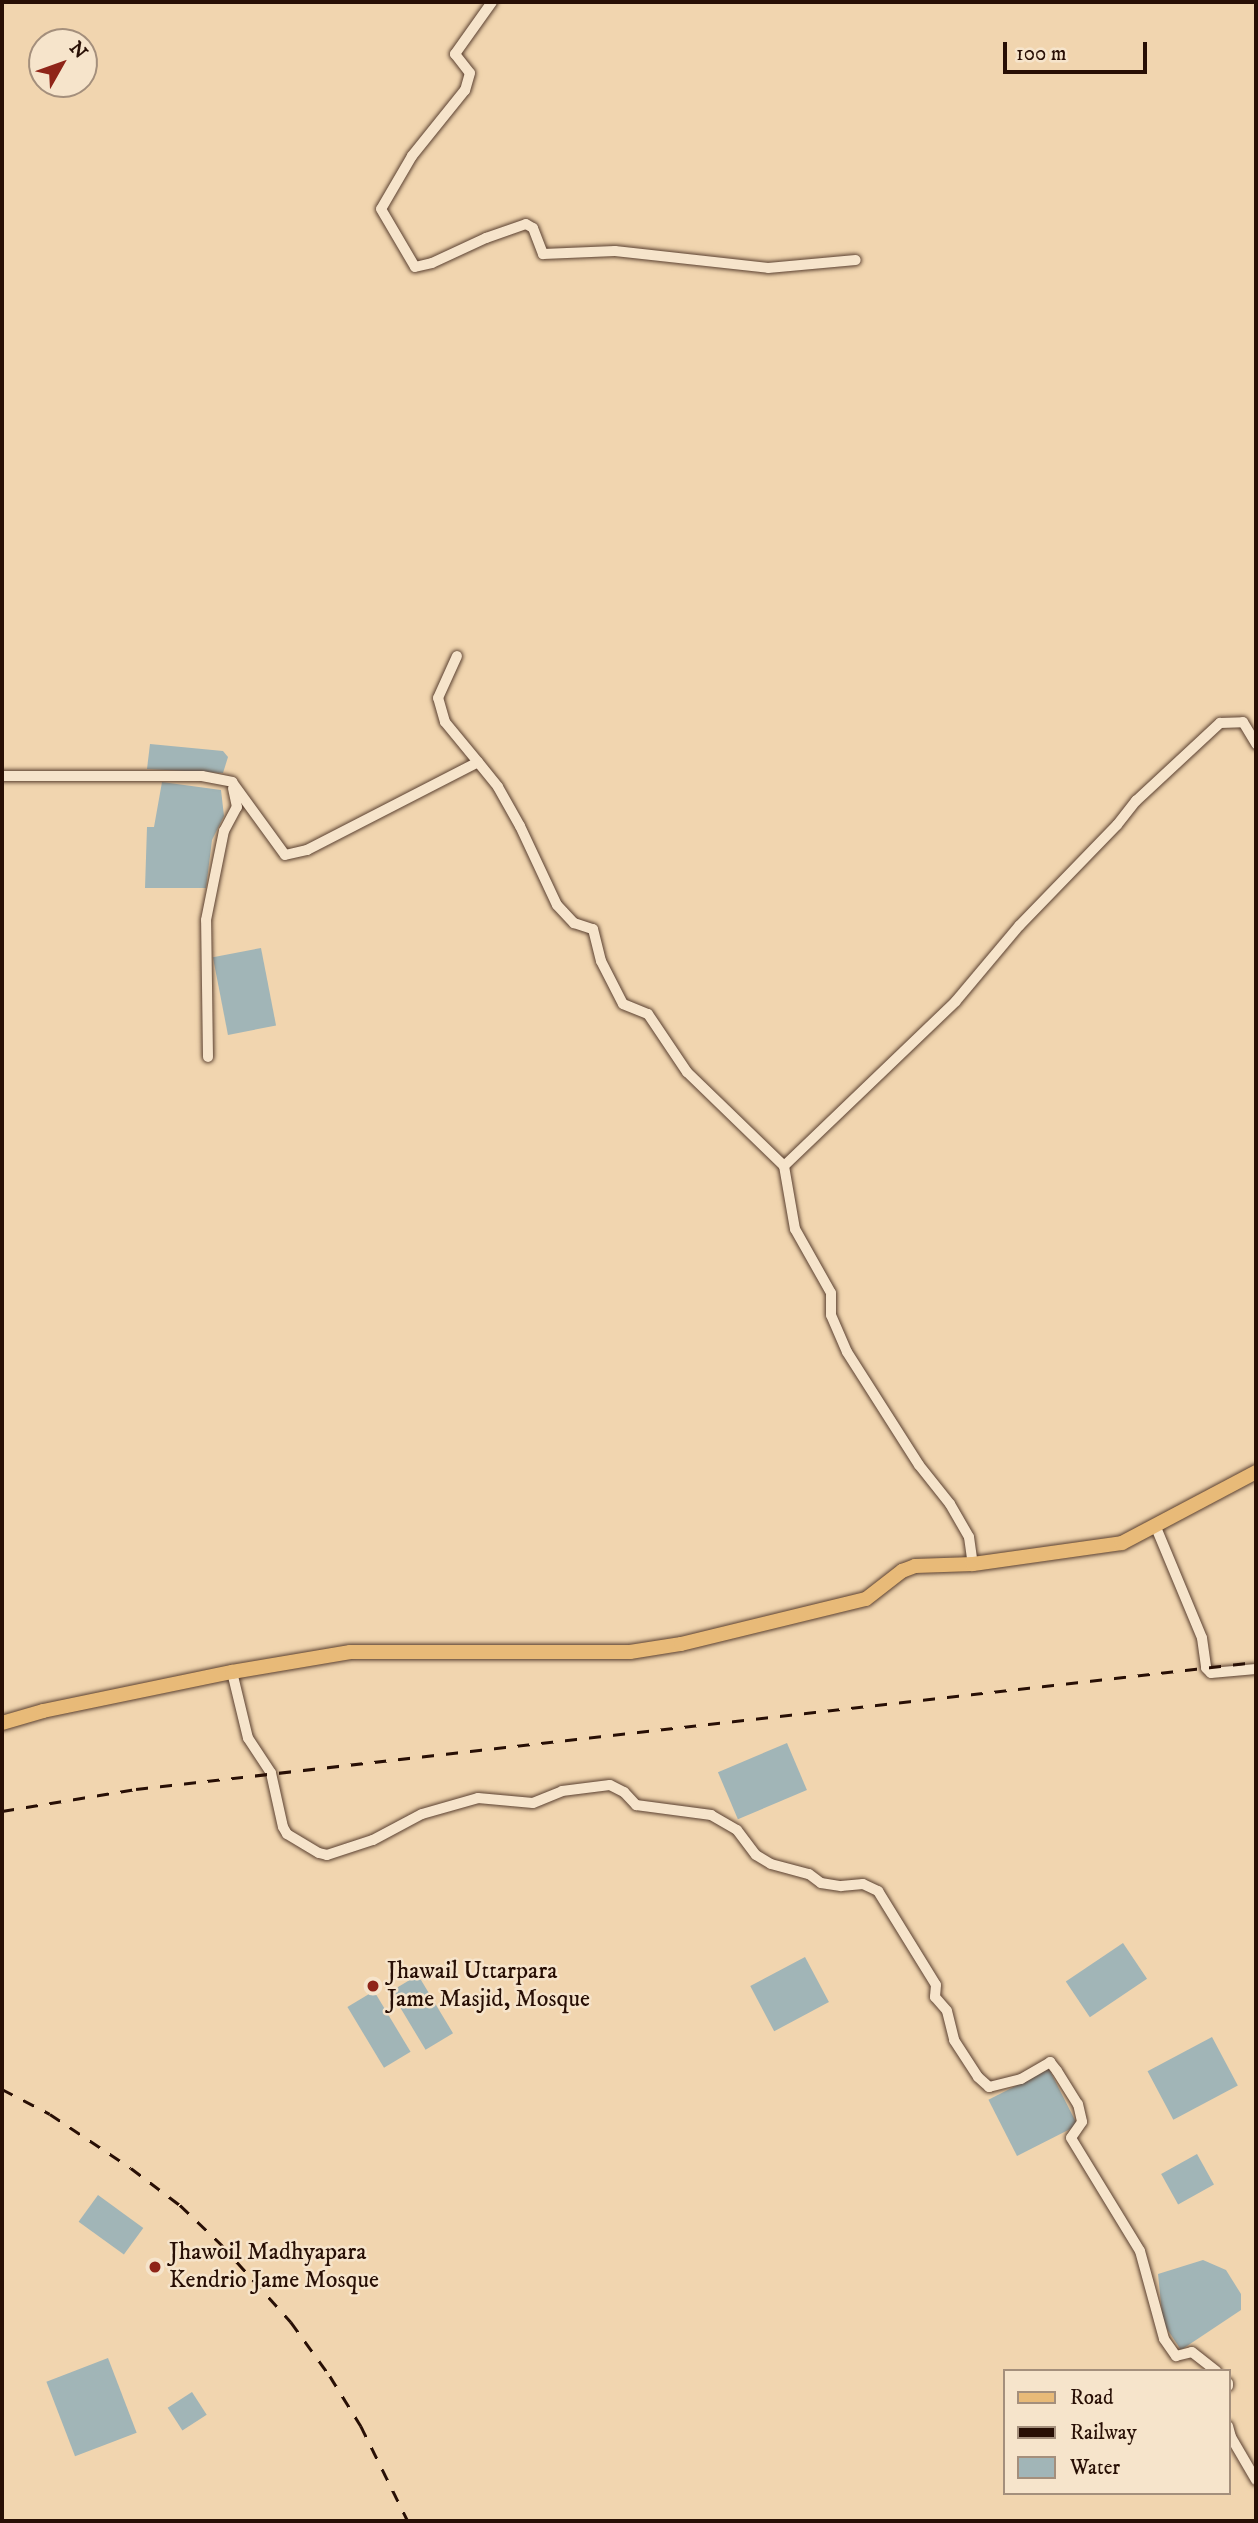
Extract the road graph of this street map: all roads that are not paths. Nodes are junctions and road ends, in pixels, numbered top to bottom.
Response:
1 (492, 2) edge
2 (856, 260) dead end
3 (457, 656) dead end
4 (1256, 744) edge
5 (478, 762) junction
6 (2, 776) edge
7 (232, 782) junction
8 (208, 1057) dead end
9 (784, 1166) junction
10 (1256, 1472) edge
11 (1155, 1525) junction
12 (973, 1564) junction
13 (1256, 1669) edge
14 (232, 1672) junction
15 (2, 1723) edge
16 (1213, 2369) edge
17 (1230, 2433) edge
18 (1256, 2480) edge

1 - 2 street
3 - 5 street
4 - 9 street
5 - 7 street
5 - 9 street
6 - 7 street
7 - 8 street
9 - 12 street
10 - 11 main road
11 - 12 main road
11 - 13 street
12 - 14 main road
14 - 15 main road
14 - 16 street
17 - 18 street

